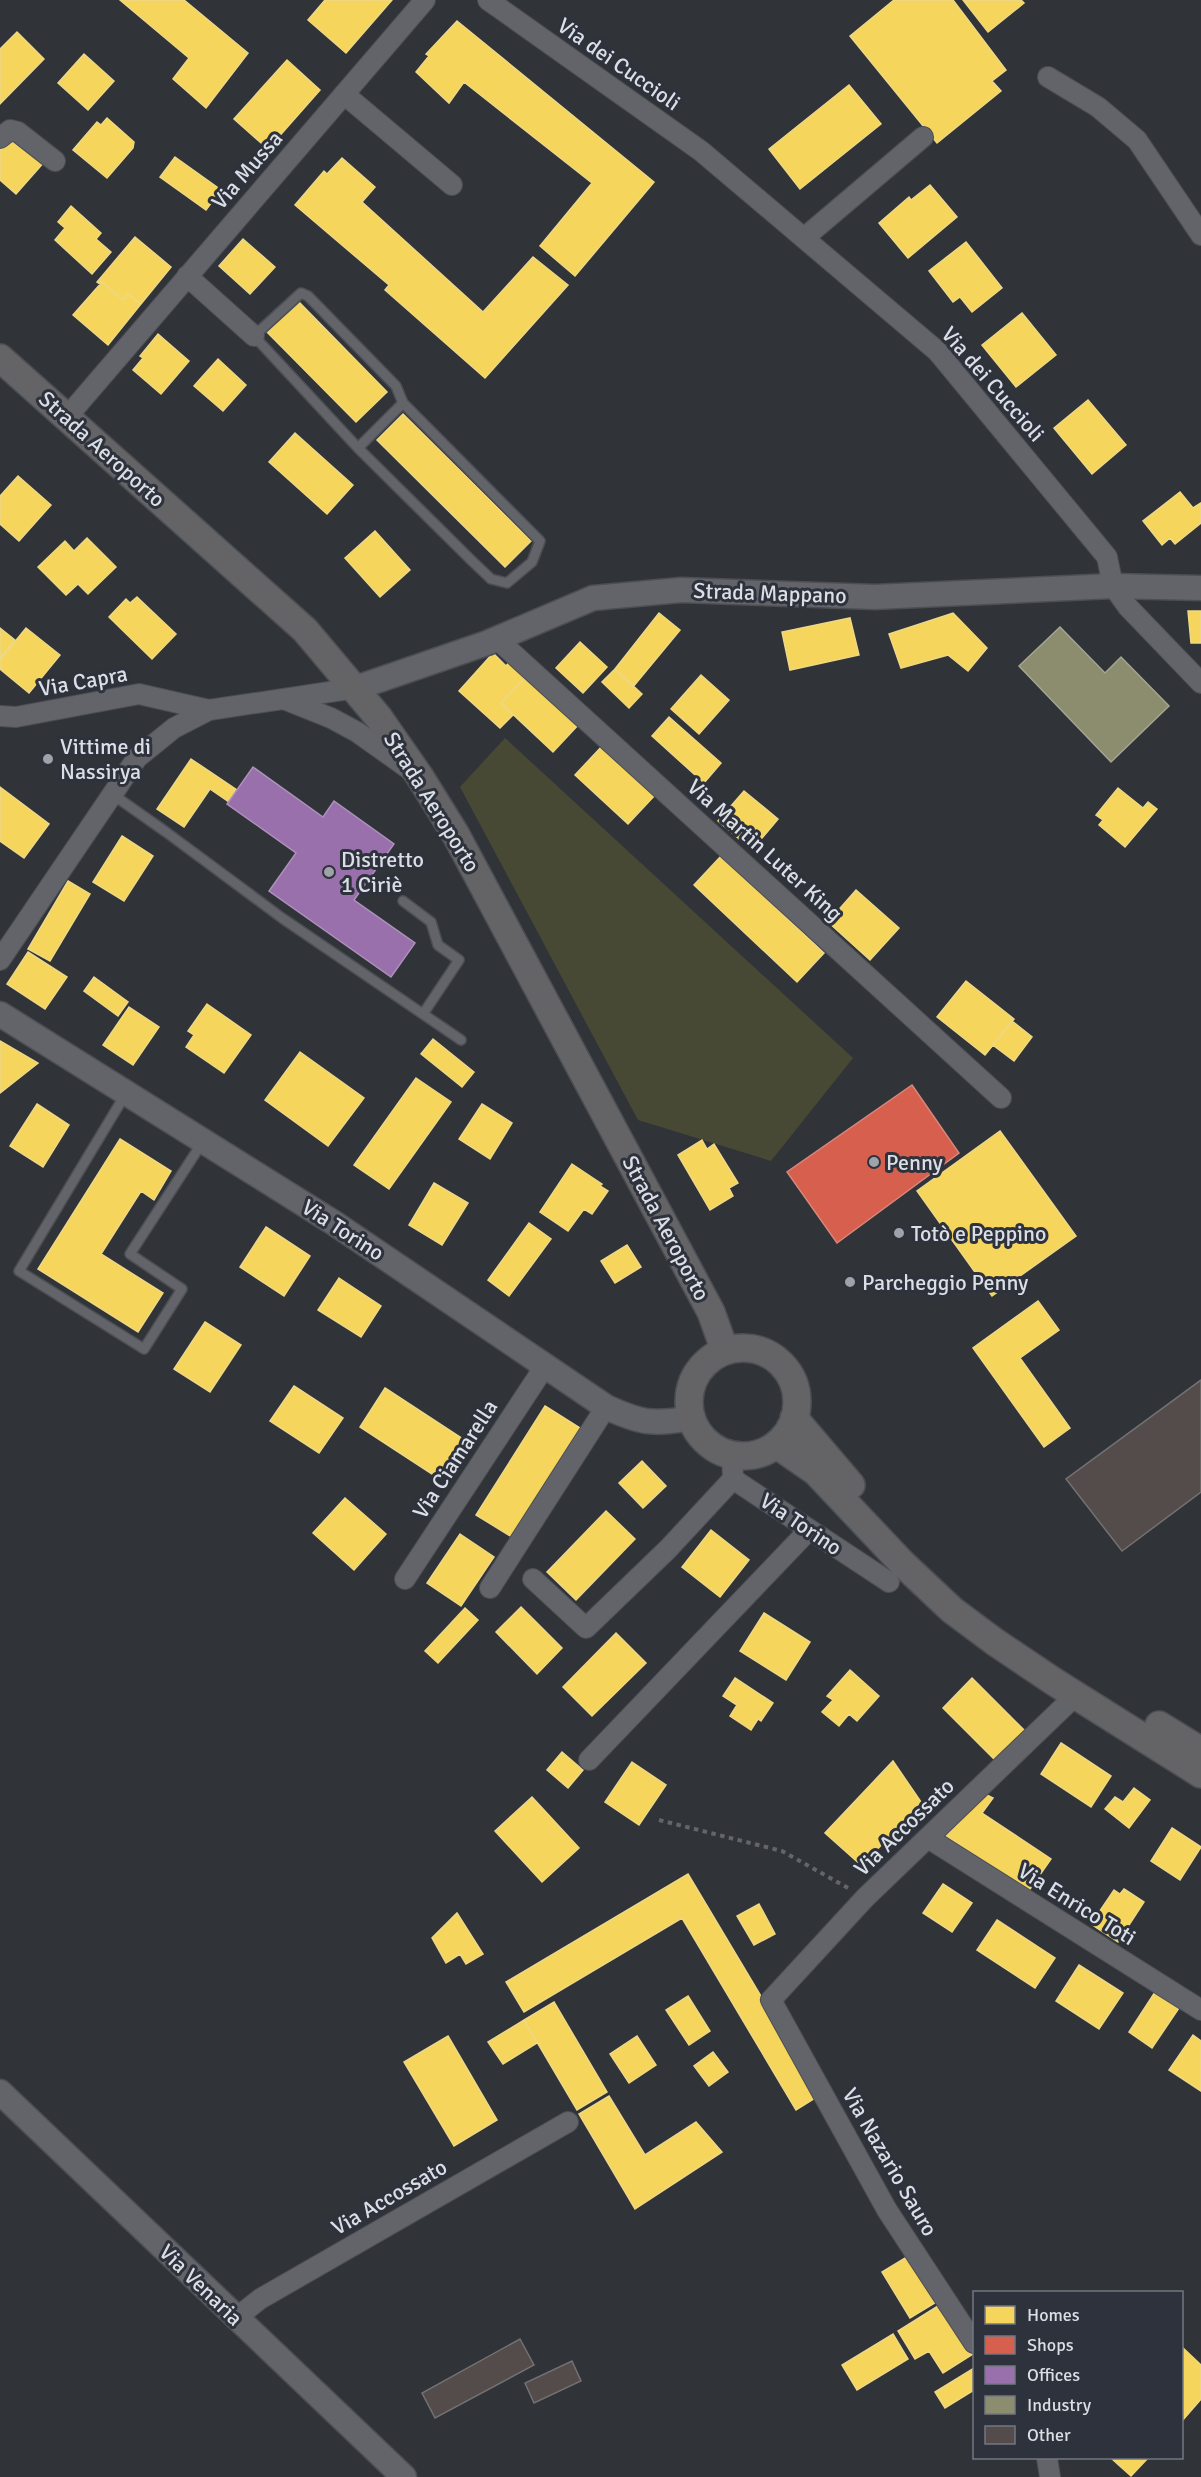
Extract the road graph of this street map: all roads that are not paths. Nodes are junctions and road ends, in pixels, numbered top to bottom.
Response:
1 (425, 0) edge
2 (488, 0) edge
3 (1048, 77) dead end
4 (344, 94) junction
5 (923, 137) dead end
6 (0, 138) edge
7 (55, 161) dead end
8 (452, 185) dead end
9 (1201, 235) edge
10 (804, 238) junction
11 (187, 276) junction
12 (254, 336) junction
13 (0, 358) edge
14 (403, 403) junction
15 (67, 417) junction
16 (358, 448) junction
17 (1113, 586) junction
18 (1201, 588) edge
19 (497, 639) junction
20 (1201, 683) edge
21 (356, 688) junction
22 (283, 699) junction
23 (209, 710) junction
24 (0, 716) edge
25 (420, 777) junction
26 (112, 794) junction
27 (403, 901) dead end
28 (0, 960) edge
29 (0, 1014) edge
30 (423, 1014) junction
31 (461, 1040) dead end
32 (127, 1093) junction
33 (1001, 1098) dead end
34 (203, 1141) junction
35 (725, 1351) junction
36 (545, 1366) junction
37 (606, 1407) junction
38 (691, 1418) junction
39 (795, 1418) junction
40 (777, 1444) junction
41 (732, 1467) junction
42 (809, 1530) junction
43 (405, 1579) dead end
44 (533, 1579) dead end
45 (889, 1582) dead end
46 (490, 1588) dead end
47 (1076, 1695) junction
48 (1201, 1751) edge
49 (589, 1760) dead end
50 (1201, 1774) edge
51 (928, 1838) junction
52 (771, 2000) joint
53 (1201, 2010) edge
54 (0, 2092) edge
55 (568, 2122) dead end
56 (236, 2318) junction
57 (973, 2340) edge
58 (1047, 2459) edge
59 (404, 2477) edge
60 (1050, 2477) edge

1 - 4 street, Via Mussa
2 - 10 street, Via dei Cuccioli
3 - 9 street
4 - 8 street
4 - 11 street, Via Mussa
5 - 10 street
6 - 7 street
10 - 17 street, Via dei Cuccioli
11 - 12 street
11 - 15 street, Via Mussa
12 - 14 lane
12 - 16 lane
13 - 15 main road, Strada Aeroporto
14 - 16 lane
14 - 16 lane
15 - 21 main road, Strada Aeroporto
17 - 18 street, Strada Mappano
17 - 19 street, Strada Mappano
17 - 20 street
19 - 21 street, Strada Mappano
19 - 33 street, Via Martin Luter King
21 - 22 street
21 - 25 main road, Strada Aeroporto
22 - 23 street
22 - 25 street
23 - 24 street, Via Capra
23 - 26 street
25 - 35 main road, Strada Aeroporto
26 - 28 street
26 - 30 lane
27 - 30 lane
29 - 32 street, Via Torino
30 - 31 lane
32 - 34 street, Via Torino
32 - 34 lane
34 - 36 street, Via Torino
35 - 38 main road
35 - 39 main road
36 - 37 street, Via Torino
36 - 43 street, Via Ciamarella
37 - 38 street, Via Torino
37 - 46 street
38 - 41 main road
39 - 40 main road
39 - 48 main road
40 - 41 main road
40 - 47 main road
41 - 42 street, Via Torino
41 - 44 street
42 - 45 street, Via Torino
42 - 49 street
47 - 50 main road
47 - 51 street, Via Accossato
51 - 52 street, Via Accossato
51 - 53 street, Via Enrico Toti
52 - 57 street, Via Nazario Sauro
54 - 56 street, Via Venaria
55 - 56 street, Via Accossato
56 - 59 street, Via Venaria
58 - 60 street

